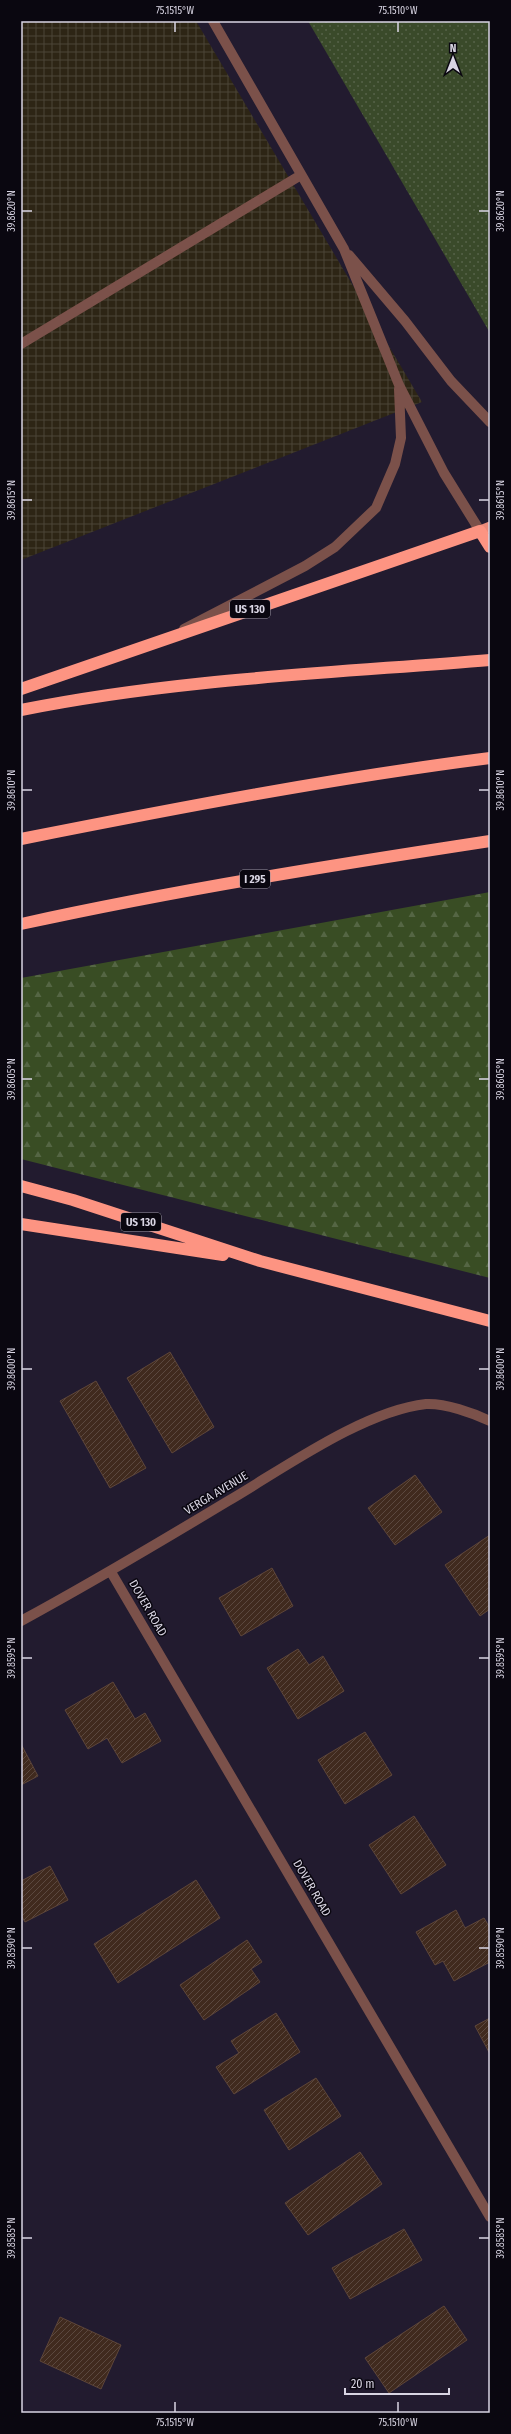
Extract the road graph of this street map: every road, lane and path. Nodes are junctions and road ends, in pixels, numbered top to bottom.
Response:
1 (213, 21) edge
2 (301, 175) junction
3 (344, 249) junction
4 (21, 344) edge
5 (399, 385) junction
6 (490, 422) edge
7 (485, 529) edge
8 (490, 547) edge
9 (169, 636) junction
10 (490, 660) edge
11 (21, 689) edge
12 (21, 710) edge
13 (490, 758) edge
14 (21, 839) edge
15 (490, 841) edge
16 (21, 924) edge
17 (21, 1186) edge
18 (21, 1224) edge
19 (260, 1261) junction
20 (490, 1321) edge
21 (490, 1421) edge
22 (111, 1572) junction
23 (21, 1621) edge
24 (490, 2217) edge

1 - 2 street
2 - 3 street
2 - 4 street
3 - 5 street
3 - 6 street
5 - 7 street
5 - 9 street
7 - 8 highway
7 - 9 highway, US 130
9 - 11 highway, US 130
10 - 12 highway
13 - 14 highway
15 - 16 highway, I 295
17 - 19 highway, US 130
18 - 19 highway
19 - 20 highway, US 130
21 - 22 street, VERGA AVENUE
22 - 23 street, VERGA AVENUE
22 - 24 street, DOVER ROAD

